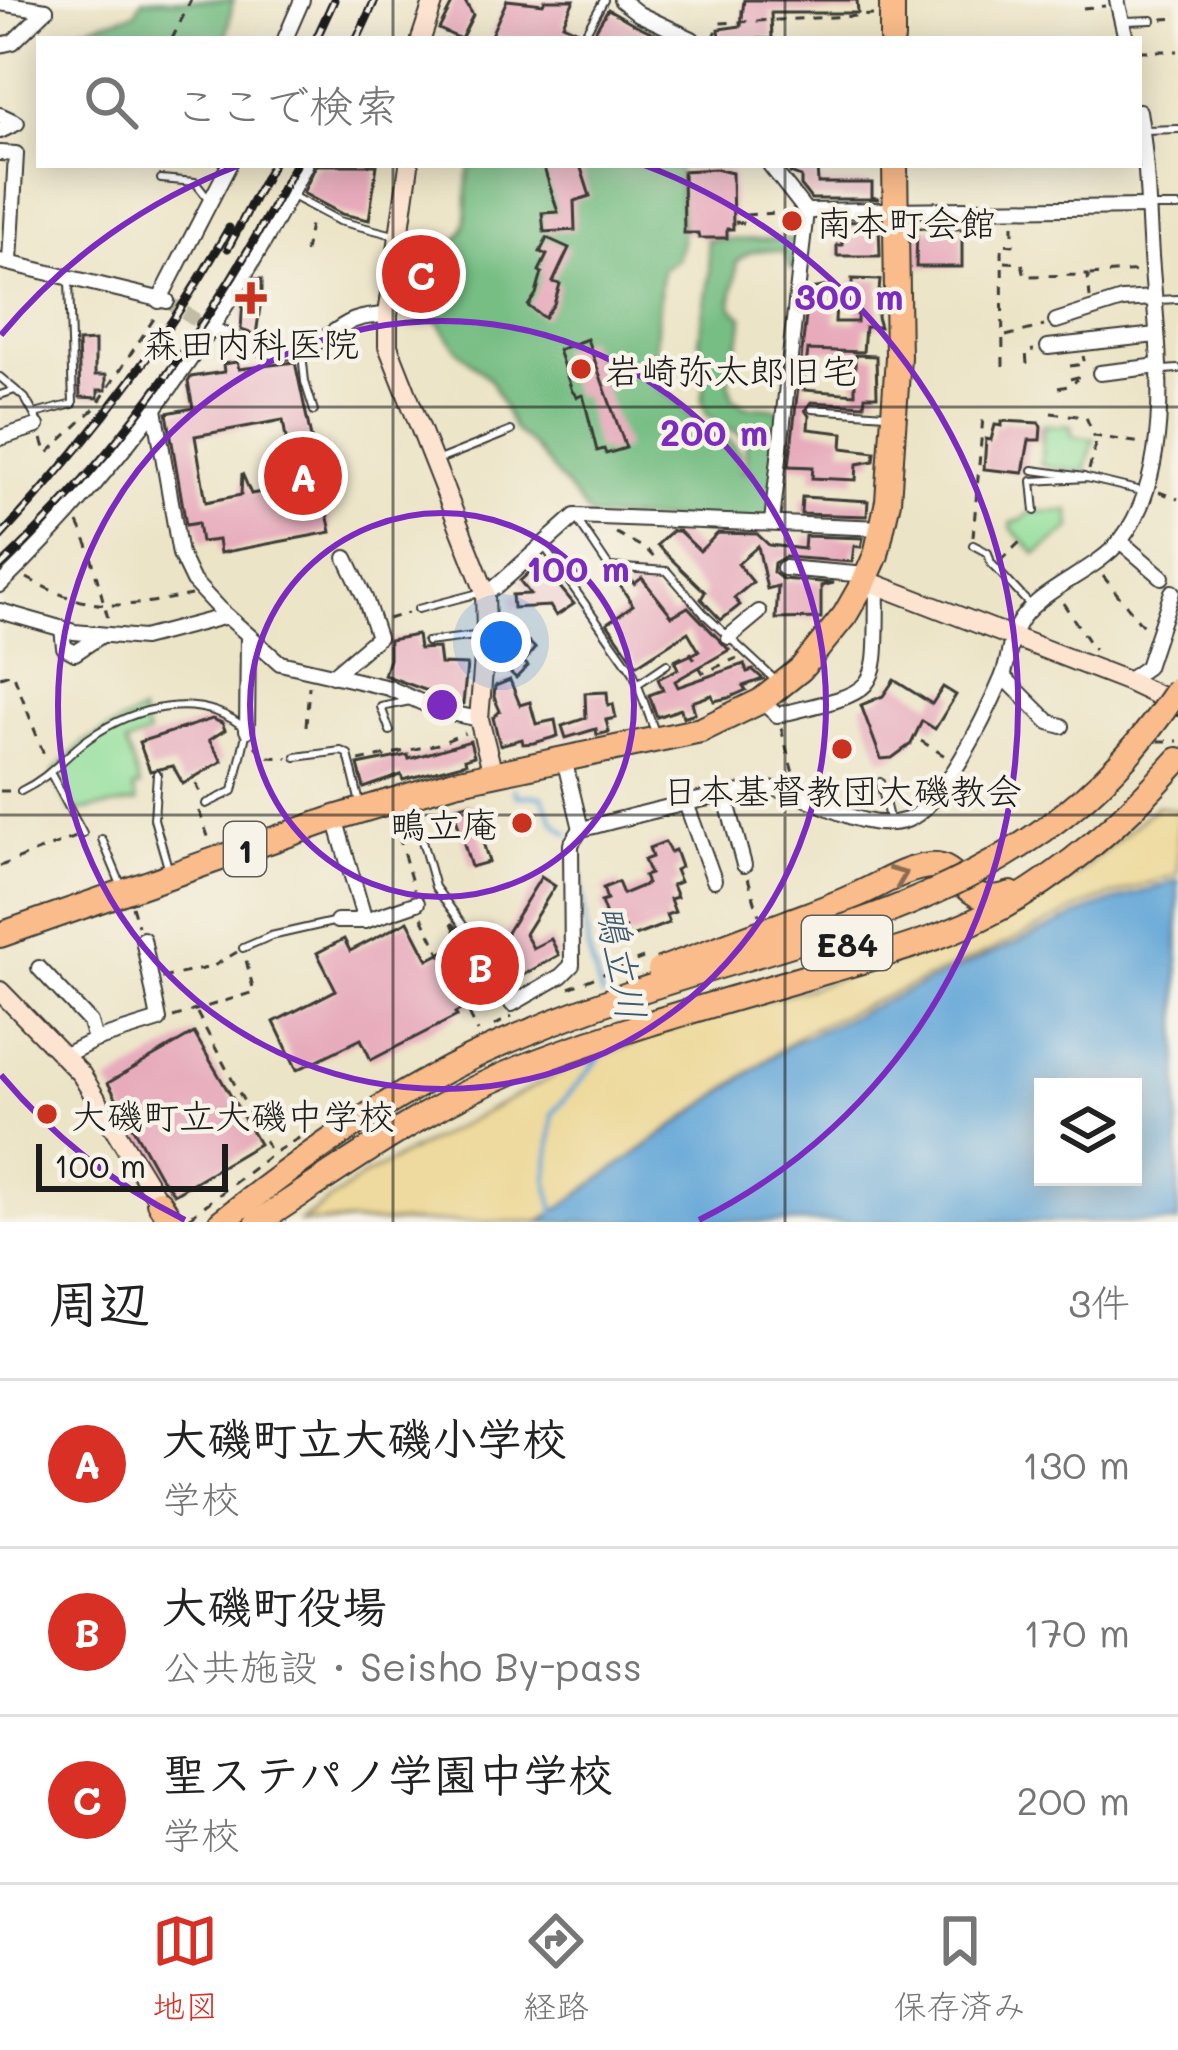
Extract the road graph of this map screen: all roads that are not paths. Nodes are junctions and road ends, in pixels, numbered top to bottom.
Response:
1 (302, 0) edge
2 (434, 0) edge
3 (604, 0) edge
4 (621, 0) edge
5 (0, 3) edge
6 (1118, 3) edge
7 (50, 5) edge
8 (1152, 20) road end
9 (1122, 21) junction
10 (421, 35) edge
11 (285, 36) edge
12 (584, 36) edge
13 (686, 36) edge
14 (1125, 36) edge
15 (0, 45) edge
16 (0, 115) edge
17 (1142, 122) edge
18 (1178, 129) edge
19 (0, 131) edge
20 (1142, 143) edge
21 (0, 153) edge
22 (228, 168) edge
23 (304, 168) edge
24 (410, 168) edge
25 (772, 168) edge
26 (896, 168) edge
27 (161, 178) dead end
28 (290, 196) junction
29 (212, 204) junction
30 (1148, 207) junction
31 (1178, 207) edge
32 (806, 211) junction
33 (898, 211) junction
34 (401, 237) junction
35 (5, 261) edge
36 (69, 277) junction
37 (1154, 299) junction
38 (1178, 299) edge
39 (388, 315) junction
40 (1056, 321) road end
41 (206, 326) junction
42 (1156, 335) junction
43 (1048, 347) road end
44 (302, 349) junction
45 (1159, 368) junction
46 (1178, 369) edge
47 (1096, 373) road end
48 (0, 377) edge
49 (15, 390) junction
50 (0, 395) edge
51 (155, 409) junction
52 (812, 409) dead end
53 (314, 411) dead end
54 (895, 414) junction
55 (36, 420) junction
56 (511, 431) dead end
57 (0, 437) edge
58 (433, 462) junction
59 (1033, 470) dead end
60 (1088, 478) junction
61 (1145, 490) junction
62 (1035, 512) dead end
63 (575, 516) junction
64 (772, 522) junction
65 (882, 528) junction
66 (1120, 541) junction
67 (973, 545) road end
68 (544, 546) junction
69 (346, 558) dead end
70 (784, 568) dead end
71 (1162, 577) dead end
72 (870, 580) junction
73 (0, 585) edge
74 (485, 592) junction
75 (1172, 592) dead end
76 (1032, 608) junction
77 (418, 609) road end
78 (0, 611) edge
79 (759, 612) dead end
80 (227, 616) junction
81 (486, 634) junction
82 (248, 637) junction
83 (729, 637) junction
84 (1013, 638) junction
85 (427, 642) dead end
86 (264, 650) junction
87 (246, 658) junction
88 (667, 664) road end
89 (332, 676) junction
90 (1003, 676) junction
91 (1118, 677) junction
92 (639, 683) junction
93 (1178, 689) edge
94 (413, 700) junction
95 (773, 701) junction
96 (1178, 704) edge
97 (1178, 717) edge
98 (476, 725) junction
99 (1061, 726) dead end
100 (247, 730) junction
101 (390, 731) dead end
102 (657, 741) junction
103 (296, 757) road end
104 (565, 758) junction
105 (1178, 760) edge
106 (953, 770) junction
107 (158, 774) dead end
108 (493, 774) junction
109 (52, 776) junction
110 (880, 782) dead end
111 (21, 791) dead end
112 (965, 791) dead end
113 (725, 795) junction
114 (399, 799) junction
115 (206, 804) road end
116 (687, 806) junction
117 (362, 810) junction
118 (335, 818) junction
119 (900, 822) junction
120 (581, 829) junction
121 (83, 834) road end
122 (102, 839) dead end
123 (1067, 864) junction
124 (744, 865) road end
125 (708, 872) dead end
126 (170, 875) junction
127 (127, 895) junction
128 (417, 903) road end
129 (337, 921) joint
130 (365, 921) junction
131 (466, 928) dead end
132 (0, 934) edge
133 (143, 939) road end
134 (243, 948) road end
135 (42, 976) dead end
136 (0, 991) edge
137 (512, 1004) dead end
138 (583, 1010) junction
139 (95, 1040) junction
140 (535, 1046) junction
141 (65, 1055) junction
142 (169, 1216) edge
143 (221, 1222) edge
144 (248, 1222) edge
145 (258, 1222) edge

1 - 11 street
2 - 10 street
3 - 12 lane
4 - 13 street
5 - 7 street
6 - 9 street
7 - 15 street
8 - 9 lane
9 - 14 street
16 - 19 street
17 - 18 lane
20 - 30 street
21 - 35 street
22 - 29 street
23 - 28 street
24 - 34 street
25 - 32 street
26 - 33 highway, 1
27 - 29 lane
28 - 34 lane
28 - 41 street
29 - 36 street
30 - 31 lane
30 - 33 street
30 - 37 street
32 - 33 street
32 - 64 street
33 - 54 highway, 1
34 - 39 street
35 - 36 street
36 - 55 lane
37 - 38 lane
37 - 40 street
37 - 42 street
39 - 44 street
39 - 58 street
41 - 44 street
41 - 51 street
42 - 43 street
42 - 45 street
44 - 53 lane
45 - 46 lane
45 - 47 street
45 - 61 street
48 - 49 lane
49 - 50 lane
49 - 55 lane
51 - 73 street
51 - 80 street
52 - 54 lane
54 - 65 highway, 1
55 - 57 street
56 - 58 lane
58 - 74 street
59 - 60 lane
60 - 61 lane
60 - 62 lane
61 - 66 street
63 - 64 street
63 - 68 street
63 - 83 lane
64 - 65 street
65 - 72 highway, 1
66 - 71 street
66 - 76 street
67 - 76 lane
68 - 74 street
68 - 92 lane
69 - 89 street
70 - 72 street
72 - 84 street
72 - 95 highway, 1
72 - 95 street
74 - 77 lane
74 - 81 street
75 - 91 street
76 - 84 street
78 - 80 street
79 - 83 street
80 - 82 street
81 - 85 lane
81 - 98 street
82 - 86 street
82 - 87 street
83 - 95 lane
84 - 90 street
84 - 91 street
86 - 87 street
86 - 89 street
87 - 100 street
88 - 92 lane
89 - 94 street
90 - 99 street
90 - 106 street
91 - 96 street
92 - 102 lane
93 - 138 highway, E84, bridge
94 - 98 street
94 - 101 lane
95 - 102 highway, 1
97 - 140 highway, E84
98 - 108 street
100 - 109 lane
100 - 115 lane
102 - 104 highway, 1
103 - 117 lane
104 - 108 highway, 1
104 - 120 street
105 - 123 highway
106 - 112 lane
106 - 119 street
107 - 126 lane
108 - 114 highway, 1
109 - 111 lane
109 - 121 lane
110 - 119 lane
113 - 116 street
113 - 119 street
113 - 124 street
114 - 117 highway, 1
114 - 131 lane
116 - 120 street
116 - 125 street
117 - 118 highway, 1
118 - 126 highway, 1
118 - 130 street
120 - 137 street
122 - 127 lane
138 -> 123 highway, bridge
123 - 140 highway
126 - 127 highway, 1
127 - 132 highway, 1
128 - 130 street
129 - 130 street
129 - 134 lane
133 - 139 street
135 - 139 street
136 - 141 street
138 - 140 highway, E84, bridge
139 - 141 street
140 - 143 highway, E84
140 - 144 highway, E84
140 - 145 highway
141 - 142 street

